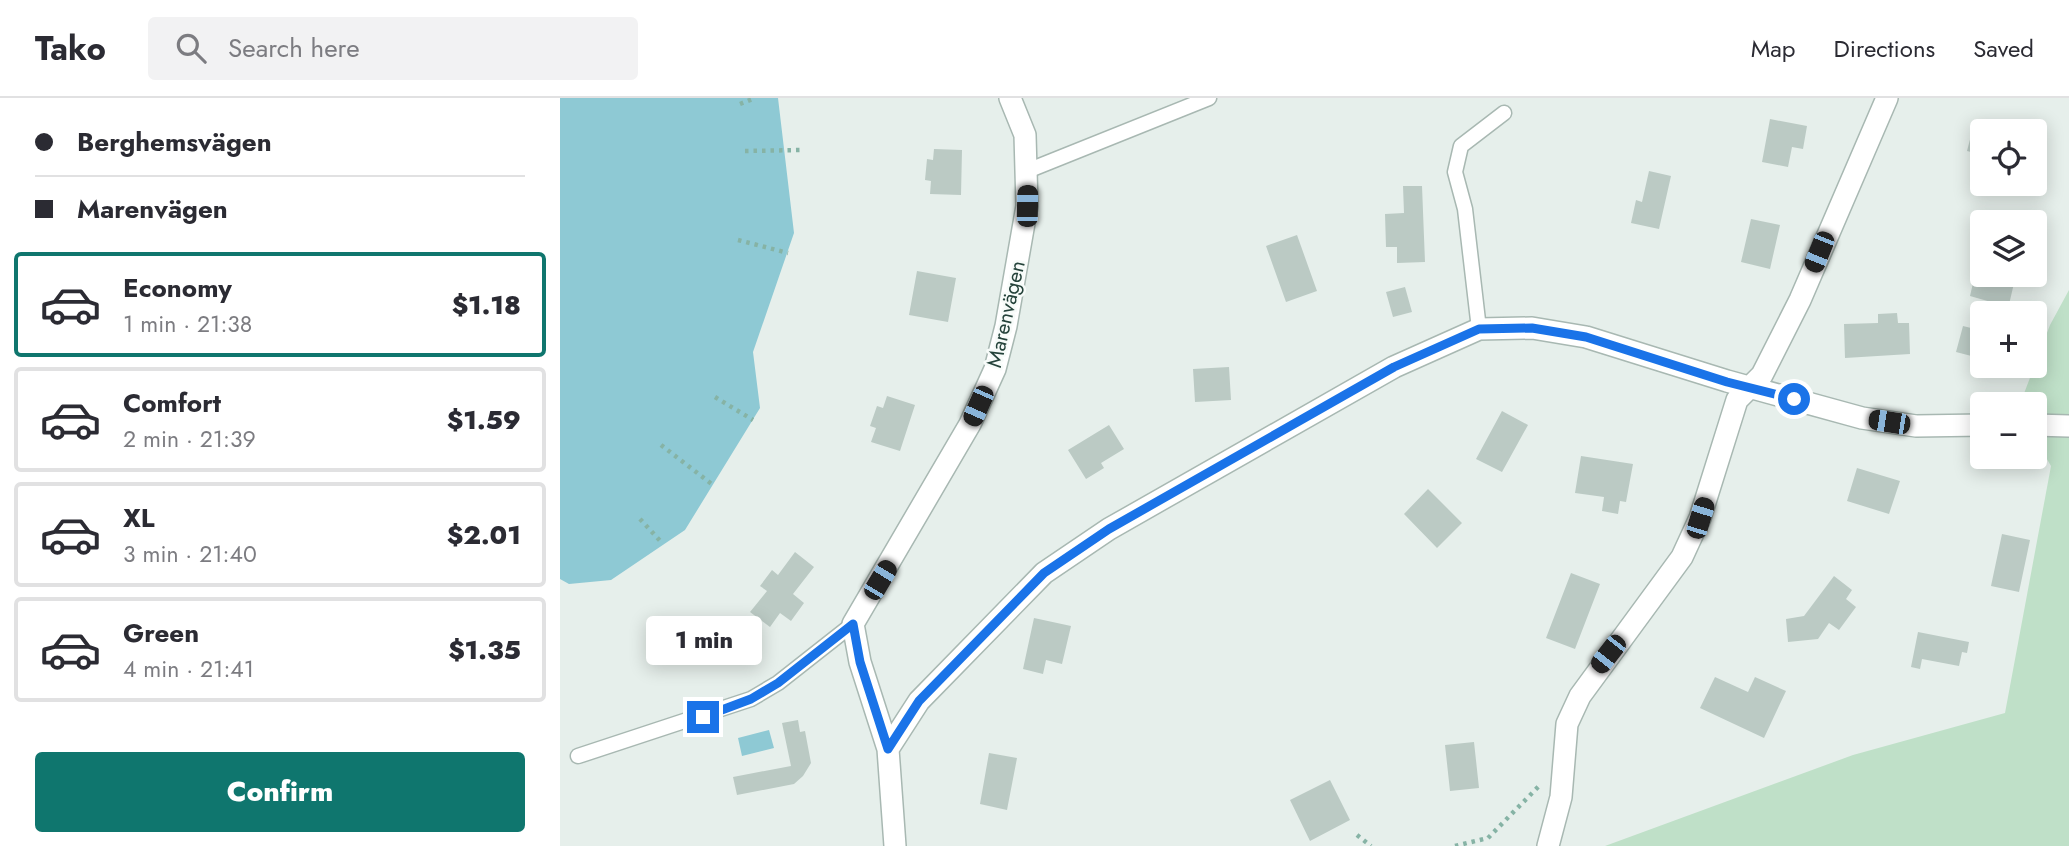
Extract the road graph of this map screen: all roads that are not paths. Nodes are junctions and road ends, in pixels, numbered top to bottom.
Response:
1 (1010, 98) edge
2 (1209, 98) edge
3 (1887, 98) edge
4 (1504, 113) dead end
5 (1027, 171) junction
6 (1479, 329) junction
7 (1749, 386) junction
8 (1970, 425) edge
9 (2047, 425) edge
10 (2069, 426) edge
11 (853, 624) junction
12 (888, 749) junction
13 (578, 756) dead end
14 (895, 846) edge
15 (1548, 846) edge

1 - 5 street, Marenvägen
2 - 5 lane
3 - 7 street
4 - 6 lane
5 - 11 street, Marenvägen
6 - 7 street
6 - 12 street
7 - 8 street
7 - 15 street
9 - 10 street
11 - 12 street
11 - 13 lane, Marenvägen
12 - 14 street

